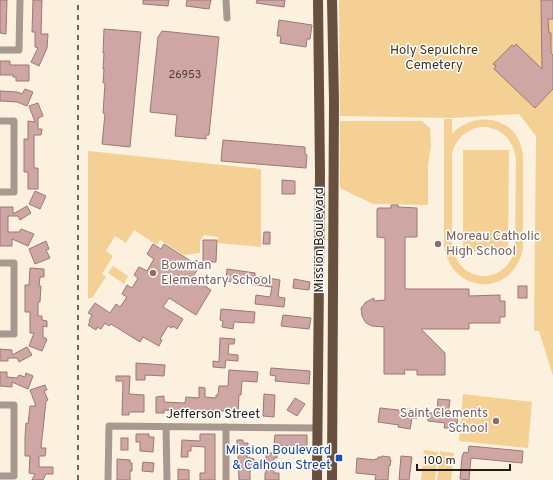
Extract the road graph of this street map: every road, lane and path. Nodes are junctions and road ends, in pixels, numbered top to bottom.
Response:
1 (20, 0) edge
2 (226, 0) edge
3 (318, 0) edge
4 (332, 0) edge
5 (226, 18) dead end
6 (0, 50) edge
7 (0, 121) edge
8 (320, 138) junction
9 (334, 173) junction
10 (0, 192) edge
11 (0, 263) edge
12 (0, 334) edge
13 (318, 375) junction
14 (332, 375) junction
15 (0, 405) edge
16 (166, 427) junction
17 (226, 428) junction
18 (317, 428) junction
19 (0, 476) edge
20 (108, 480) edge
21 (167, 480) edge
22 (226, 480) edge
23 (318, 480) edge
24 (332, 480) edge

1 - 6 street
2 - 5 street
3 - 8 main road, Mission Boulevard
4 - 9 main road, Mission Boulevard
7 - 10 street
8 - 9 main road
8 - 13 main road, Mission Boulevard
9 - 14 main road, Mission Boulevard
11 - 12 street
13 - 14 main road
13 - 18 main road, Mission Boulevard
14 - 24 main road, Mission Boulevard
15 - 19 street
16 - 17 street, Jefferson Street
16 - 20 street, Jefferson Street
16 - 21 street
17 - 18 street, Jefferson Street
17 - 22 street
18 - 23 main road, Mission Boulevard

